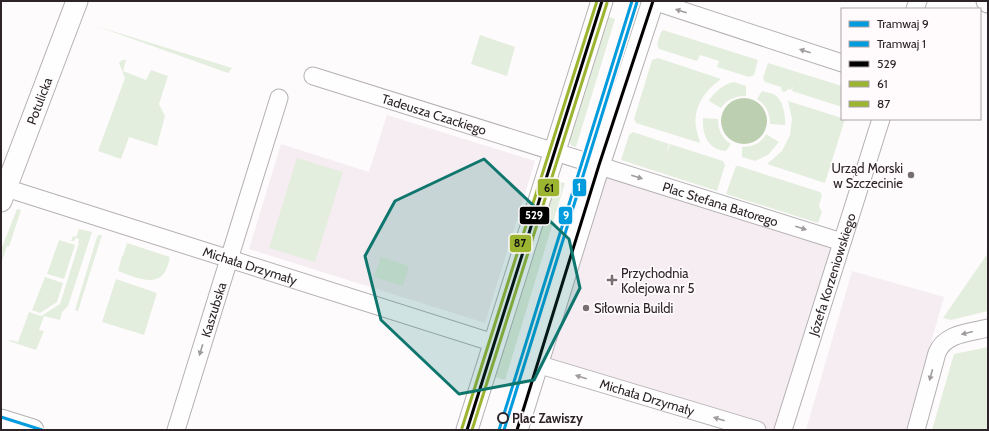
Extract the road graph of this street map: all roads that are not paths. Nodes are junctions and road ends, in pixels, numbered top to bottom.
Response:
1 (77, 1) edge
2 (602, 1) edge
3 (653, 1) edge
4 (841, 63) edge
5 (313, 76) dead end
6 (278, 98) dead end
7 (881, 120) edge
8 (555, 152) junction
9 (599, 165) junction
10 (3, 195) edge
11 (842, 242) junction
12 (229, 259) junction
13 (988, 328) edge
14 (494, 343) junction
15 (537, 364) junction
16 (1, 420) edge
17 (1, 425) edge
18 (30, 429) edge
19 (176, 430) edge
20 (467, 430) edge
21 (517, 430) edge
22 (757, 430) edge
23 (783, 430) edge
24 (916, 430) edge

1 - 10 street, Potulicka
2 - 8 street
4 -> 3 street
3 - 9 street
5 - 8 street, Tadeusza Czackiego
6 - 12 street, Kaszubska
7 - 11 street, Józefa Korzeniowskiego
8 - 9 street, Tadeusza Czackiego
8 - 14 street
9 -> 11 street, Plac Stefana Batorego
9 - 15 street
10 - 12 street, Michała Drzymały
11 - 23 street, Józefa Korzeniowskiego
12 - 14 street, Michała Drzymały
12 -> 19 street, Kaszubska
13 -> 24 street
14 - 20 street
15 - 21 street
22 -> 15 street, Michała Drzymały
16 - 18 street
17 - 18 street

